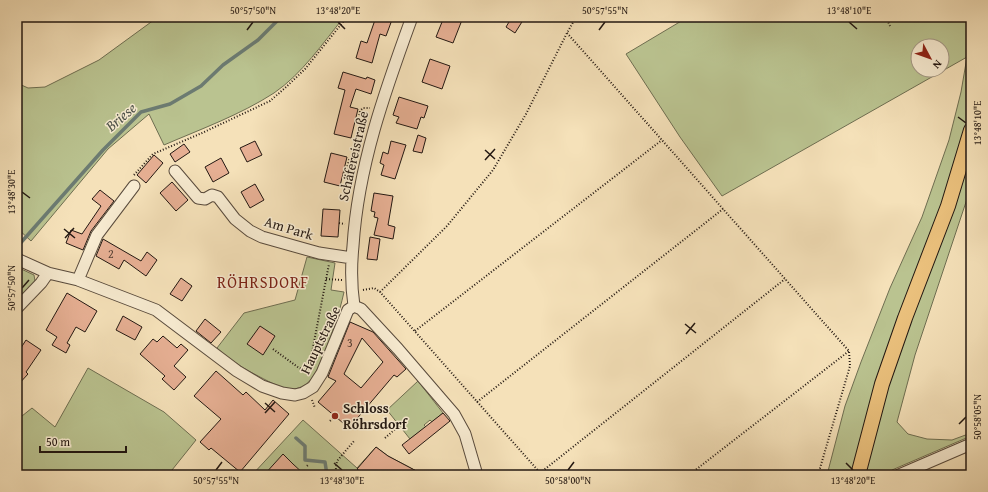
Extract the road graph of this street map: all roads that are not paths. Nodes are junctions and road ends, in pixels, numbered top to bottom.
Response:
1 (412, 17) edge
2 (971, 130) edge
3 (175, 171) dead end
4 (134, 186) road end
5 (352, 258) junction
6 (17, 259) edge
7 (48, 273) junction
8 (78, 280) junction
9 (354, 306) junction
10 (17, 308) edge
11 (971, 444) edge
12 (477, 475) edge
13 (858, 475) edge
14 (899, 475) edge

1 - 5 street, Schäfereistraße
2 - 13 main road
3 - 5 street, Am Park
4 - 8 street
5 - 9 street, Schäfereistraße
6 - 7 street, Hauptstraße
7 - 8 street, Hauptstraße
7 - 10 street
8 - 9 street, Hauptstraße
9 - 12 street, Hauptstraße
11 - 14 street

